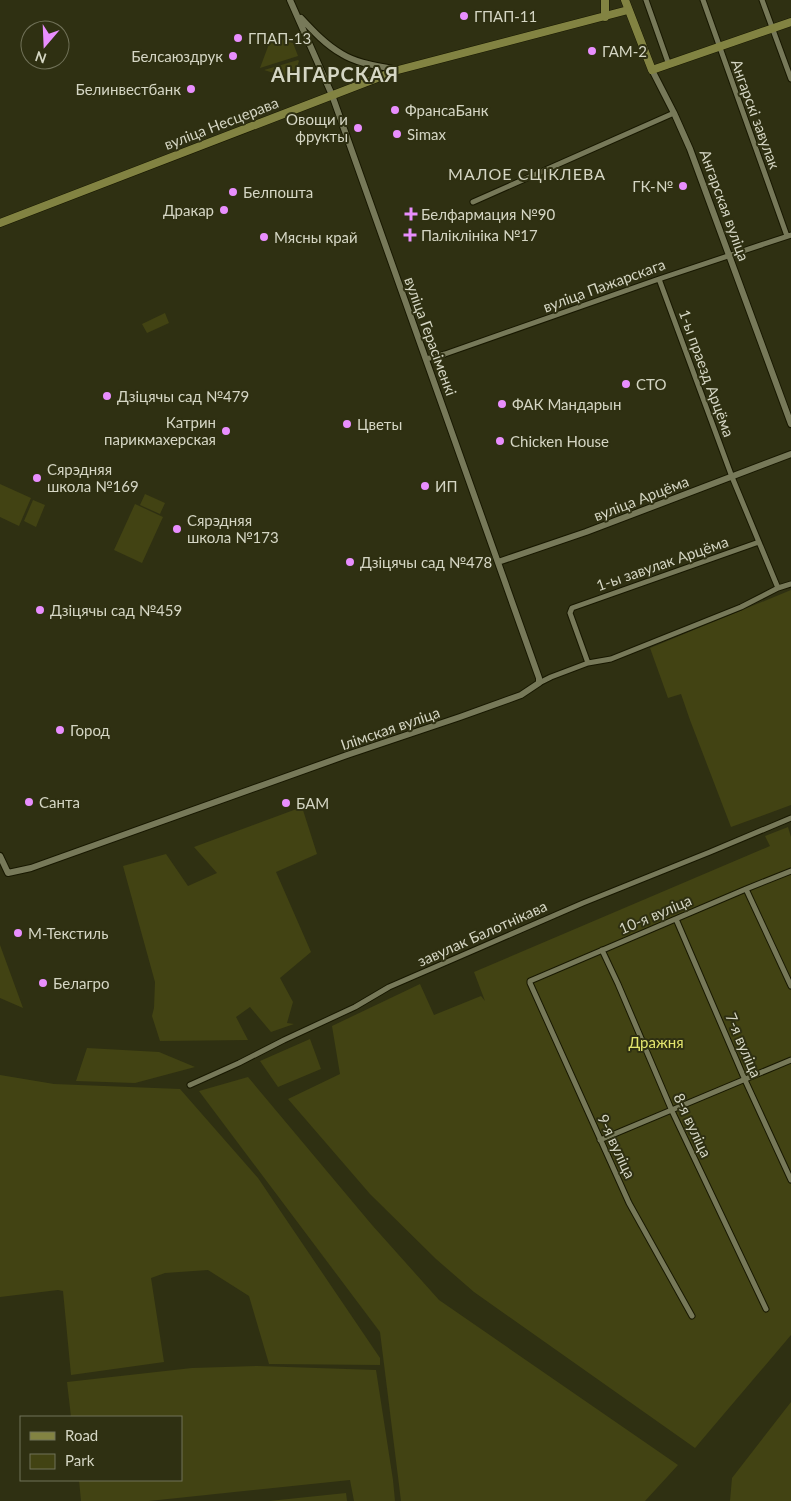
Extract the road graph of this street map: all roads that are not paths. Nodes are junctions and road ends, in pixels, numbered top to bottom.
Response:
1 (290, 0) edge
2 (605, 0) edge
3 (625, 0) edge
4 (646, 0) edge
5 (703, 0) edge
6 (762, 0) edge
7 (628, 10) junction
8 (297, 15) junction
9 (605, 17) junction
10 (791, 22) edge
11 (772, 28) junction
12 (719, 47) junction
13 (669, 65) junction
14 (398, 70) junction
15 (652, 70) junction
16 (791, 79) edge
17 (332, 95) junction
18 (674, 113) junction
19 (473, 202) dead end
20 (0, 223) edge
21 (789, 236) edge
22 (729, 255) junction
23 (659, 278) junction
24 (426, 359) junction
25 (791, 424) edge
26 (791, 454) edge
27 (732, 477) junction
28 (759, 542) junction
29 (498, 562) junction
30 (791, 584) edge
31 (778, 588) junction
32 (588, 663) junction
33 (539, 683) junction
34 (791, 818) edge
35 (0, 856) edge
36 (791, 871) edge
37 (746, 889) junction
38 (676, 919) junction
39 (602, 950) junction
40 (530, 981) joint
41 (791, 986) edge
42 (791, 1060) edge
43 (745, 1080) junction
44 (190, 1085) dead end
45 (672, 1111) junction
46 (600, 1140) junction
47 (791, 1180) edge
48 (766, 1309) dead end
49 (692, 1316) dead end

1 - 8 street, вуліца Герасіменкі
2 - 9 main road
3 - 7 main road, Ангарская вуліца
4 - 13 street
5 - 12 street, Ангарскі завулак
6 - 11 street
7 - 9 main road, вуліца Несцерава
7 - 15 main road, Ангарская вуліца
8 - 14 street
8 - 17 street, вуліца Герасіменкі
9 - 14 main road, вуліца Несцерава
10 - 11 main road
11 - 12 main road
11 - 16 street
12 - 13 main road
12 - 21 street, Ангарскі завулак
13 - 15 main road
14 - 17 main road, вуліца Несцерава
15 - 18 street, Ангарская вуліца
17 - 20 main road, вуліца Несцерава
17 - 24 street, вуліца Герасіменкі
18 - 19 street
18 - 22 street, Ангарская вуліца
21 - 22 street, вуліца Пажарскага
22 - 23 street, вуліца Пажарскага
22 - 25 street, Ангарская вуліца
23 - 24 street, вуліца Пажарскага
23 - 27 street, 1-ы праезд Арцёма
24 - 29 street, вуліца Герасіменкі
26 - 27 street, вуліца Арцёма
27 - 28 street
27 - 29 street, вуліца Арцёма
28 - 31 street
28 - 32 street, 1-ы завулак Арцёма
29 - 33 street, вуліца Герасіменкі
30 - 31 street, Ілімская вуліца
31 - 32 street, Ілімская вуліца
32 - 33 street, Ілімская вуліца
33 - 35 street, Ілімская вуліца
34 - 44 street, завулак Балотнікава
36 - 37 street, 10-я вуліца
37 - 38 street, 10-я вуліца
37 - 41 street
38 - 39 street, 10-я вуліца
38 - 43 street, 7-я вуліца
39 - 40 street, 10-я вуліца
39 - 45 street, 8-я вуліца
40 - 46 street, 9-я вуліца
42 - 43 street
43 - 45 street
43 - 47 street, 7-я вуліца
45 - 46 street
45 - 48 street, 8-я вуліца
46 - 49 street, 9-я вуліца

